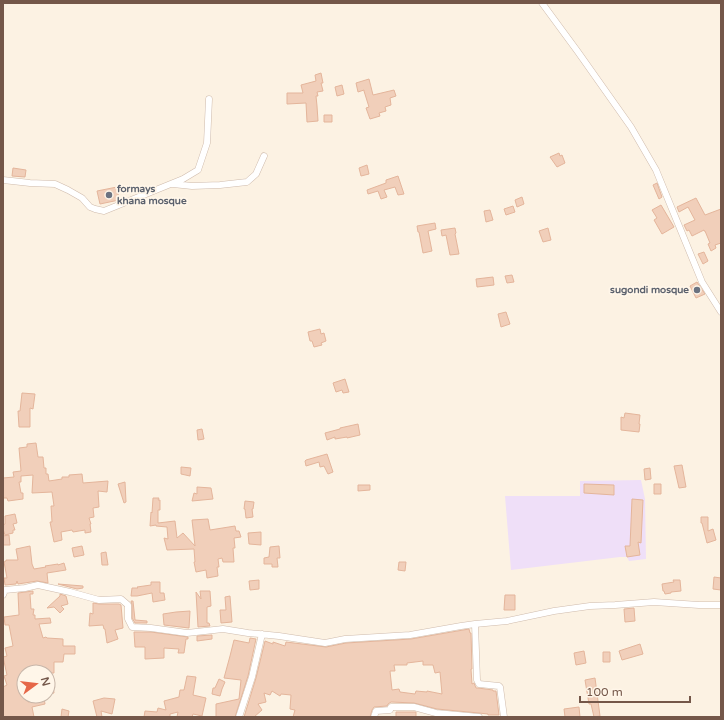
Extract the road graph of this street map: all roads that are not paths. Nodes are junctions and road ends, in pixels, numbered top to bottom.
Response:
1 (542, 3) edge
2 (209, 99) dead end
3 (264, 156) dead end
4 (3, 180) edge
5 (171, 184) junction
6 (721, 312) edge
7 (3, 595) edge
8 (721, 605) edge
9 (475, 624) junction
10 (262, 634) junction
11 (239, 717) edge
12 (374, 717) edge
13 (479, 717) edge
14 (504, 717) edge

1 - 6 street
2 - 5 street
3 - 5 street
4 - 5 street
7 - 10 street
8 - 9 street
9 - 10 street
9 - 14 street
10 - 11 street
12 - 13 street

